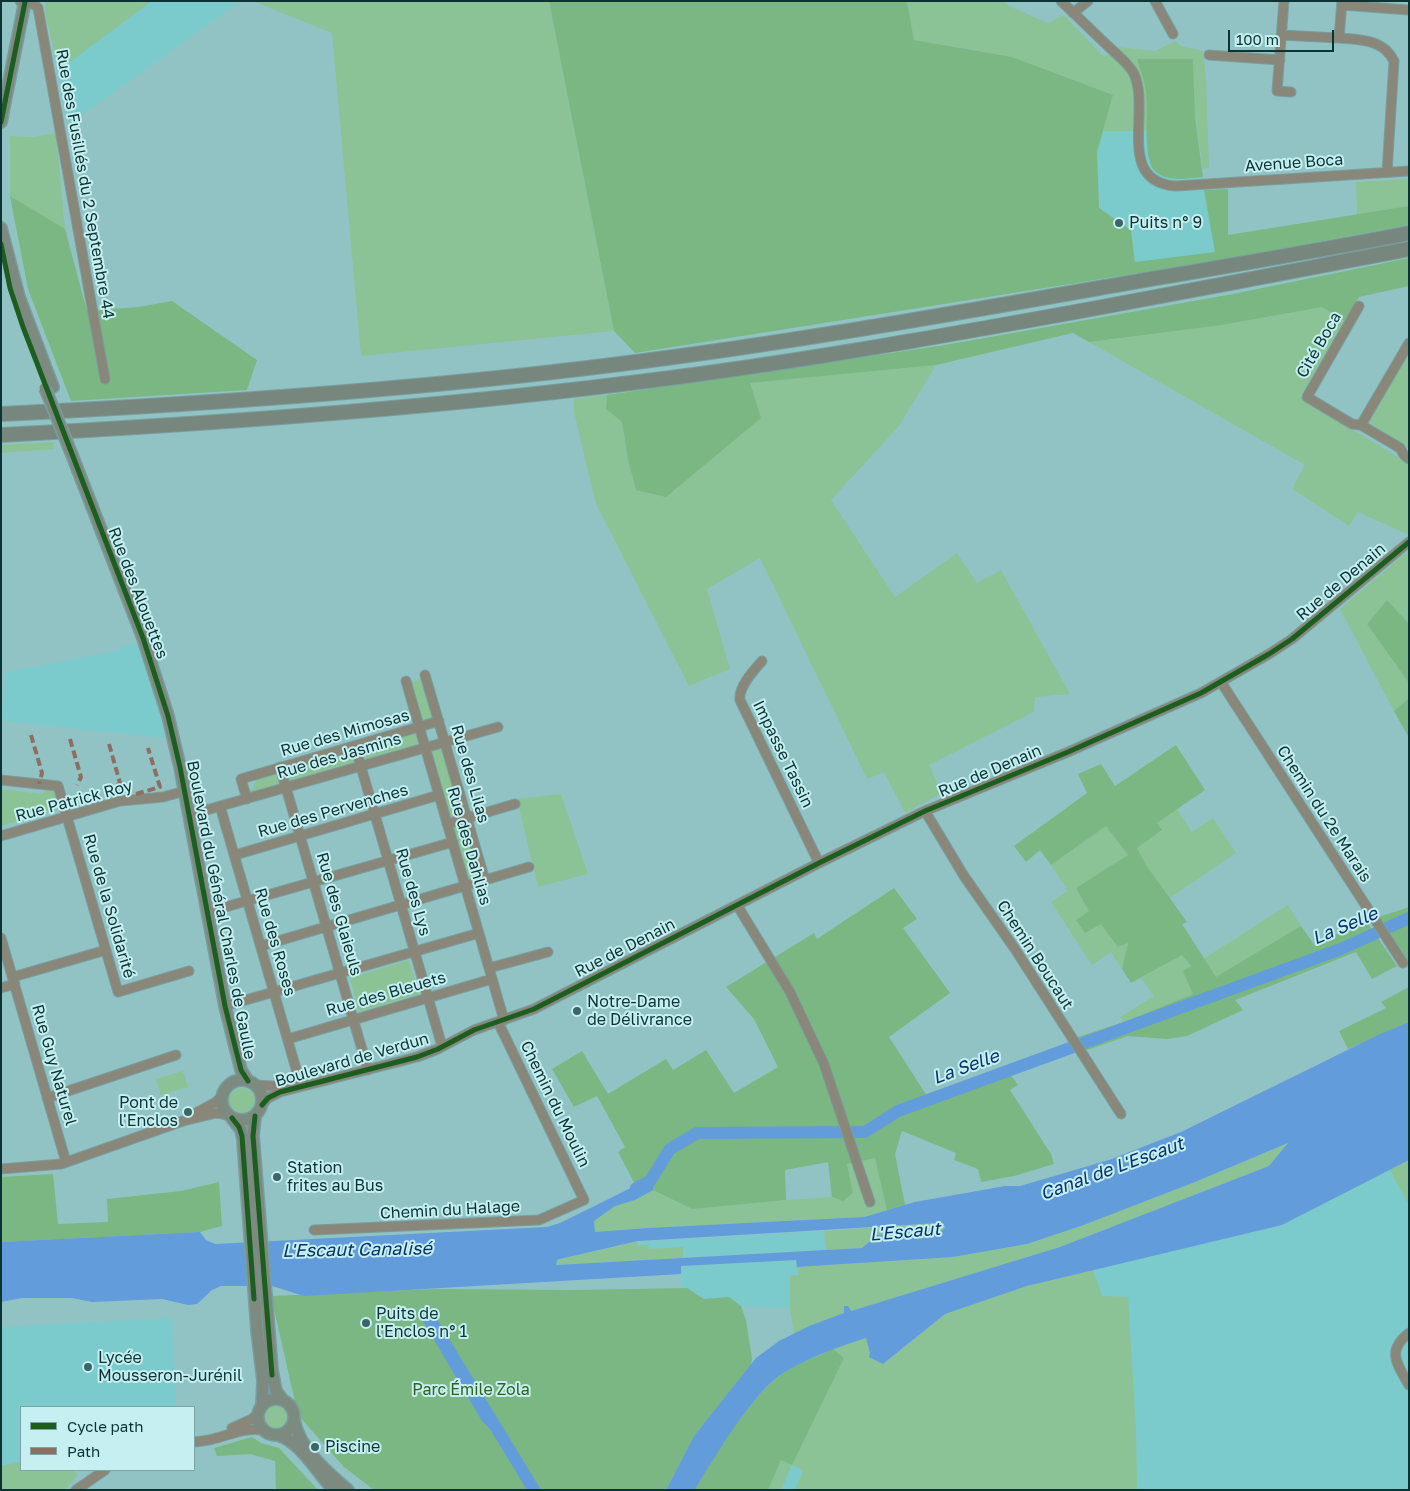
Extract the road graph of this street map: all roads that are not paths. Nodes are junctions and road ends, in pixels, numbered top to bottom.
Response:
1 (1061, 1) edge
2 (1088, 1) edge
3 (1155, 1) edge
4 (1284, 1) edge
5 (23, 2) edge
6 (1342, 3) edge
7 (1409, 10) edge
8 (1073, 13) junction
9 (1174, 34) dead end
10 (1281, 35) junction
11 (1339, 38) junction
12 (1209, 55) dead end
13 (1280, 60) junction
14 (1291, 92) dead end
15 (1, 122) edge
16 (1409, 171) edge
17 (1387, 172) junction
18 (1, 228) edge
19 (1409, 234) edge
20 (1, 244) edge
21 (1409, 249) edge
22 (1359, 306) dead end
23 (1409, 343) edge
24 (105, 379) dead end
25 (49, 388) junction
26 (1, 414) edge
27 (1361, 425) junction
28 (1, 435) edge
29 (1409, 458) edge
30 (1409, 542) edge
31 (762, 661) dead end
32 (426, 676) dead end
33 (406, 681) dead end
34 (1221, 682) junction
35 (439, 721) junction
36 (419, 727) junction
37 (498, 727) dead end
38 (174, 738) joint
39 (445, 742) junction
40 (354, 746) junction
41 (425, 748) junction
42 (361, 766) junction
43 (280, 767) junction
44 (259, 773) junction
45 (1, 780) edge
46 (286, 787) junction
47 (185, 791) junction
48 (439, 795) junction
49 (247, 799) junction
50 (515, 804) dead end
51 (220, 806) junction
52 (925, 811) junction
53 (375, 814) junction
54 (189, 815) junction
55 (67, 816) junction
56 (467, 818) junction
57 (447, 824) junction
58 (1, 836) edge
59 (301, 836) junction
60 (453, 842) junction
61 (234, 855) junction
62 (388, 861) junction
63 (819, 863) junction
64 (530, 867) dead end
65 (485, 880) junction
66 (314, 882) junction
67 (465, 886) junction
68 (248, 901) junction
69 (401, 904) junction
70 (737, 905) junction
71 (208, 912) junction
72 (327, 925) junction
73 (479, 933) junction
74 (1, 938) edge
75 (261, 946) junction
76 (106, 950) junction
77 (415, 951) junction
78 (548, 952) dead end
79 (1403, 963) dead end
80 (489, 968) junction
81 (189, 971) dead end
82 (341, 973) junction
83 (492, 979) junction
84 (14, 980) junction
85 (1, 988) edge
86 (274, 992) junction
87 (562, 995) joint
88 (428, 997) junction
89 (225, 1006) junction
90 (354, 1019) junction
91 (501, 1021) junction
92 (288, 1039) junction
93 (442, 1046) junction
94 (176, 1055) dead end
95 (368, 1070) junction
96 (252, 1083) junction
97 (299, 1086) junction
98 (226, 1090) junction
99 (47, 1098) junction
100 (262, 1105) junction
101 (1121, 1114) dead end
102 (231, 1116) junction
103 (255, 1116) junction
104 (183, 1121) junction
105 (66, 1162) junction
106 (1, 1169) edge
107 (584, 1200) joint
108 (870, 1202) dead end
109 (255, 1228) junction
110 (314, 1230) dead end
111 (260, 1296) junction
112 (1409, 1332) edge
113 (1409, 1385) edge
114 (282, 1399) junction
115 (260, 1409) junction
116 (294, 1420) junction
117 (264, 1430) junction
118 (278, 1435) junction
119 (195, 1441) edge
120 (195, 1441) edge
121 (104, 1471) edge
122 (76, 1490) edge
123 (334, 1490) edge
124 (348, 1490) edge

1 - 8 street, Avenue Boca
2 - 8 street
3 - 9 street
4 - 10 street
5 - 15 main road
5 - 24 street, Rue des Fusillés du 2 Septembre 44
6 - 7 street
6 - 11 street
8 - 17 street, Avenue Boca
10 - 11 street
10 - 13 street
11 - 17 street
12 - 13 street
13 - 14 street
16 - 17 street, Avenue Boca
18 - 25 main road
19 - 26 highway
20 - 25 main road
21 - 28 highway
22 - 27 street, Cité Boca
23 - 27 street
25 - 38 main road, Rue des Alouettes, bridge
27 - 29 street, Cité Boca
30 - 34 street, Rue de Denain
31 - 63 street, Impasse Tassin
32 - 35 street, Rue des Lilas
33 - 36 street, Rue des Dahlias
34 - 52 street, Rue de Denain
34 - 79 street, Chemin du 2e Marais
35 - 36 street, Rue des Mimosas
35 - 39 street, Rue des Lilas
36 - 40 street, Rue des Mimosas
36 - 41 street, Rue des Dahlias
37 - 39 street, Rue des Jasmins
38 - 47 main road, Boulevard du Général Charles de Gaulle
39 - 41 street, Rue des Jasmins
39 - 56 street, Rue des Lilas
40 - 42 street, Rue des Lys
40 - 43 street, Rue des Mimosas
41 - 42 street, Rue des Jasmins
41 - 48 street, Rue des Dahlias
42 - 46 street, Rue des Jasmins
42 - 53 street, Rue des Lys
43 - 44 street, Rue des Mimosas
43 - 46 street, Rue des Glaieuls
44 - 49 street
44 - 49 street, Rue des Mimosas
45 - 55 street, Rue de la Solidarité
46 - 49 street, Rue des Jasmins
46 - 59 street, Rue des Glaieuls
47 - 54 main road, Boulevard du Général Charles de Gaulle
47 - 55 street, Rue Patrick Roy
48 - 53 street, Rue des Pervenches
48 - 57 street, Rue des Dahlias
49 - 51 street, Rue des Jasmins
50 - 56 street
51 - 54 street, Rue des Jasmins
51 - 61 street, Rue des Roses
52 - 63 street, Rue de Denain
52 - 101 street, Chemin Boucaut
53 - 59 street, Rue des Pervenches
53 - 62 street, Rue des Lys
54 - 71 main road, Boulevard du Général Charles de Gaulle
55 - 58 street, Rue Patrick Roy
55 - 76 street, Rue de la Solidarité
56 - 57 street
56 - 65 street, Rue des Lilas
57 - 60 street, Rue des Dahlias
59 - 61 street, Rue des Pervenches
59 - 66 street, Rue des Glaieuls
60 - 62 street
60 - 67 street, Rue des Dahlias
61 - 68 street, Rue des Roses
62 - 66 street
62 - 69 street, Rue des Lys
63 - 70 street, Rue de Denain
64 - 65 street
65 - 67 street
66 - 68 street
66 - 72 street, Rue des Glaieuls
67 - 69 street
67 - 73 street, Rue des Dahlias
68 - 71 street
68 - 75 street, Rue des Roses
69 - 72 street
69 - 77 street, Rue des Lys
70 - 87 street, Rue de Denain
70 - 108 street
71 - 89 main road, Boulevard du Général Charles de Gaulle
72 - 75 street
72 - 82 street, Rue des Glaieuls
73 - 77 street
73 - 80 street, Rue des Dahlias
74 - 84 street, Rue Guy Naturel
75 - 86 street, Rue des Roses
76 - 81 street, Rue de la Solidarité
76 - 84 street
77 - 82 street
77 - 88 street, Rue des Lys
78 - 80 street
80 - 83 street, Rue des Dahlias
82 - 86 street
82 - 90 street, Rue des Glaieuls
83 - 88 street, Rue des Bleuets
83 - 91 street, Rue des Dahlias
84 - 85 street
84 - 99 street, Rue Guy Naturel
86 - 89 street
86 - 92 street, Rue des Roses
87 - 91 street, Boulevard de Verdun
88 - 90 street, Rue des Bleuets
88 - 93 street, Rue des Lys
89 - 96 main road, Boulevard du Général Charles de Gaulle
89 - 98 main road, Boulevard du Général Charles de Gaulle
90 - 92 street, Rue des Bleuets
90 - 95 street, Rue des Glaieuls
91 - 93 street, Boulevard de Verdun
91 - 107 street, Chemin du Moulin
92 - 97 street, Rue des Roses
93 - 95 street, Boulevard de Verdun
94 - 99 street
95 - 97 street, Boulevard de Verdun
96 - 97 street, Boulevard de Verdun
96 - 98 main road
96 - 100 main road
97 - 100 street, Boulevard de Verdun
98 - 102 main road
98 - 104 street
99 - 105 street, Rue Guy Naturel
100 - 103 main road
102 - 103 main road
102 - 104 street
102 - 109 main road
103 - 109 main road
104 - 105 street
105 - 106 street
107 - 110 street, Chemin du Halage
109 - 111 main road
111 - 114 main road
111 - 115 main road
112 - 113 street
114 - 115 main road
114 - 116 main road
115 - 117 main road
115 - 119 street
116 - 118 main road
116 - 124 main road
117 - 118 main road
117 - 120 street
118 - 123 main road
121 - 122 street

